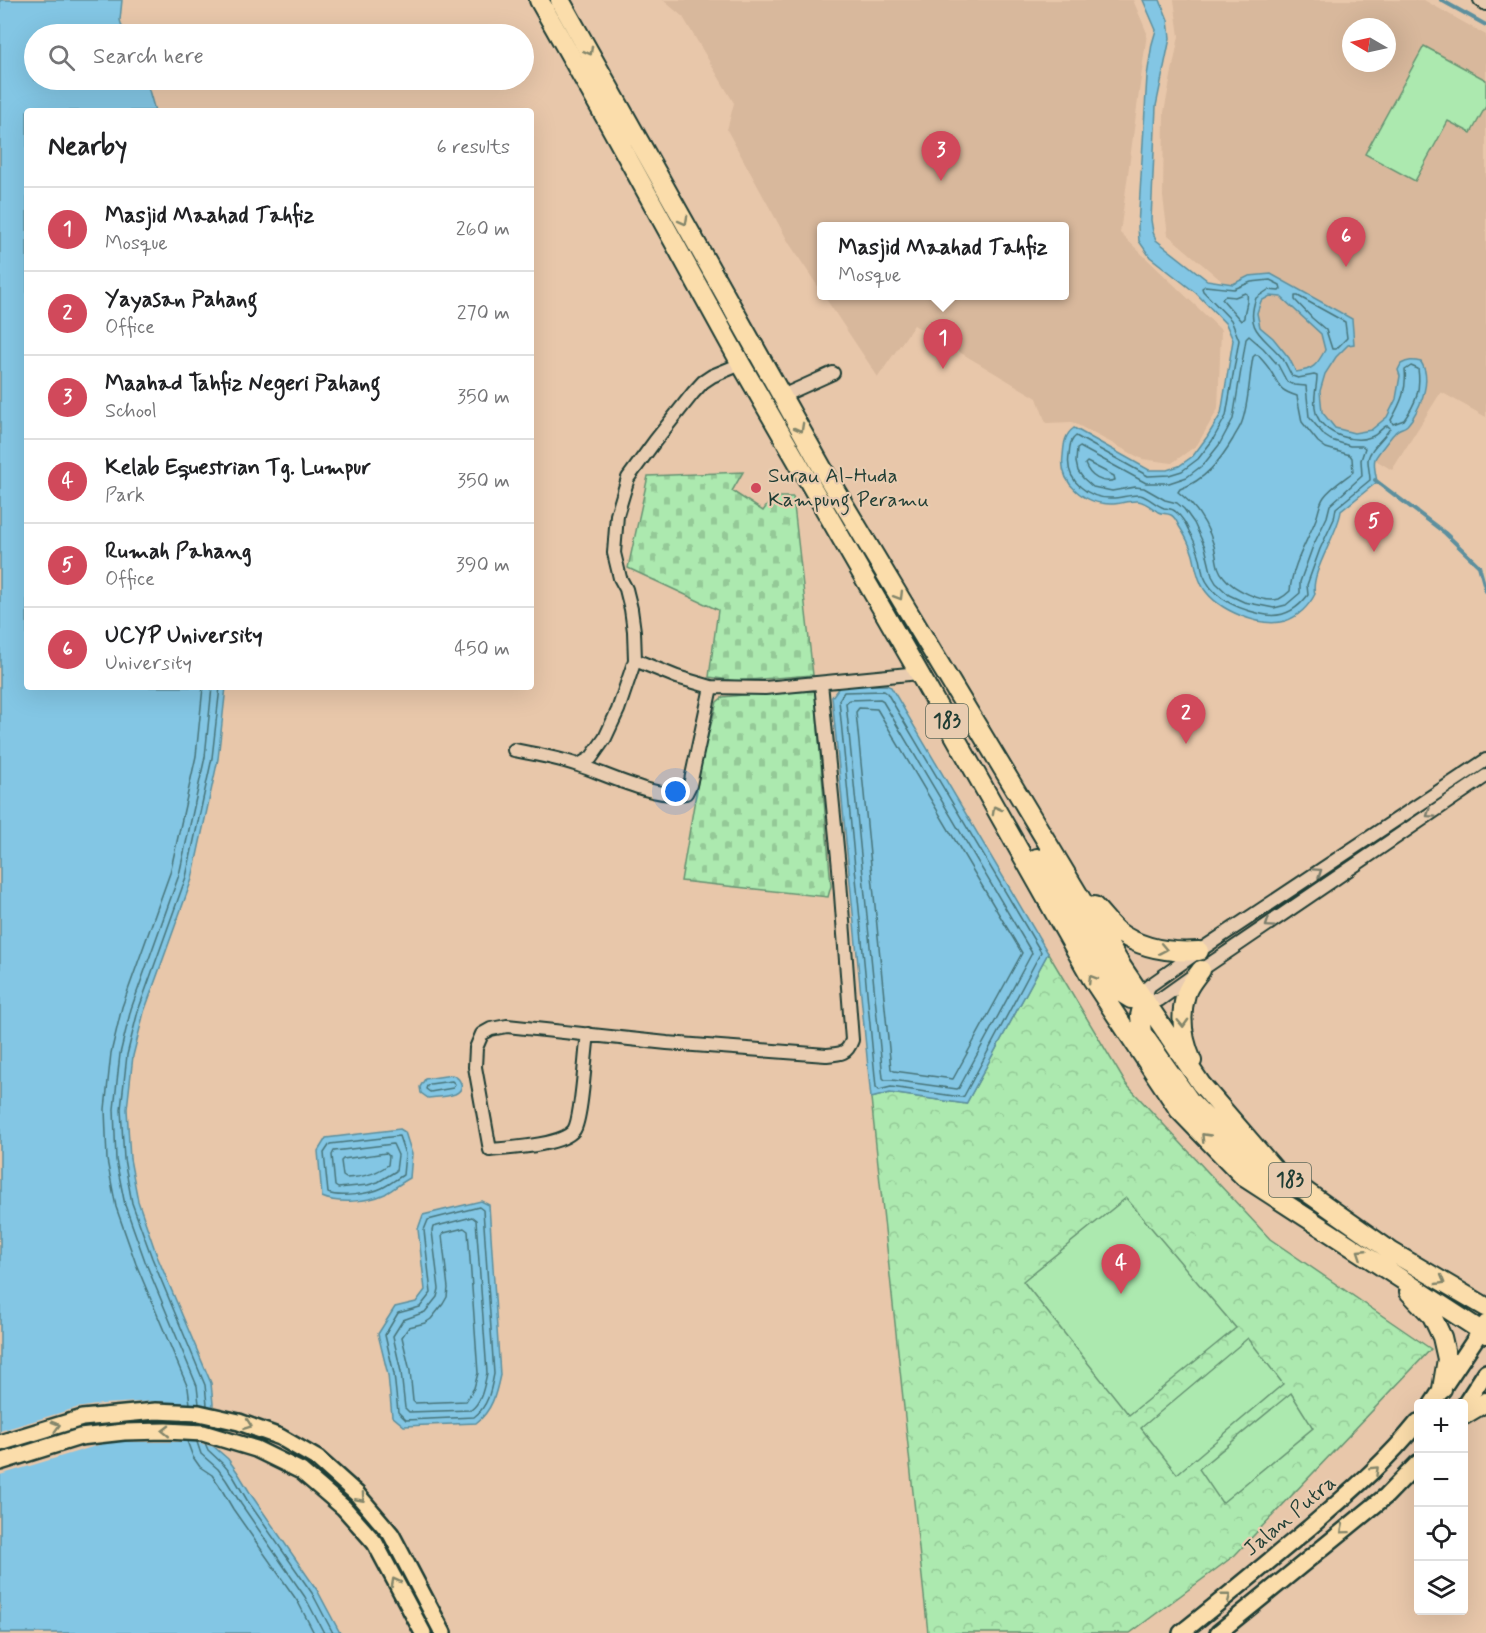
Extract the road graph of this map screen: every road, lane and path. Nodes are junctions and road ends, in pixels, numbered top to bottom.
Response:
1 (539, 0) edge
2 (560, 0) edge
3 (1480, 0) edge
4 (1486, 4) edge
5 (741, 364) junction
6 (833, 373) dead end
7 (782, 396) junction
8 (635, 660) junction
9 (919, 673) junction
10 (821, 683) junction
11 (711, 687) junction
12 (514, 750) dead end
13 (1486, 760) edge
14 (579, 765) junction
15 (1486, 776) edge
16 (1016, 844) junction
17 (1069, 878) junction
18 (1199, 951) junction
19 (1201, 970) junction
20 (1144, 999) junction
21 (588, 1034) junction
22 (1201, 1084) junction
23 (1264, 1190) junction
24 (1389, 1271) junction
25 (1486, 1307) edge
26 (1484, 1329) edge
27 (1486, 1372) edge
28 (1437, 1396) edge
29 (1468, 1400) edge
30 (1486, 1402) edge
31 (1468, 1413) edge
32 (1414, 1428) edge
33 (0, 1443) edge
34 (0, 1462) edge
35 (1414, 1468) edge
36 (423, 1633) edge
37 (443, 1633) edge
38 (1181, 1633) edge
39 (1218, 1633) edge

1 - 5 highway, 183
2 -> 7 highway, 183
3 - 4 street
5 - 8 street
5 - 9 highway, 183
6 - 7 street
7 -> 17 highway, 183
8 - 11 street
8 - 14 street
9 - 10 street
16 -> 9 highway, 183
10 - 11 street
10 - 21 street
11 - 14 street
12 - 14 street
18 -> 13 street
15 -> 19 street
16 - 20 highway
23 -> 16 highway, 183
17 -> 18 highway
17 - 20 highway, 183
18 - 20 street
19 - 20 street
19 -> 22 highway
20 - 22 highway, 183
20 - 23 highway
21 - 21 street
22 -> 25 highway, 183
24 -> 23 highway, 183
24 - 26 highway, 183
24 - 28 highway
26 - 28 main road
27 - 29 main road
30 - 31 highway
38 -> 32 main road, Jalan Putra
33 -> 37 main road
36 -> 34 main road
35 -> 39 main road

